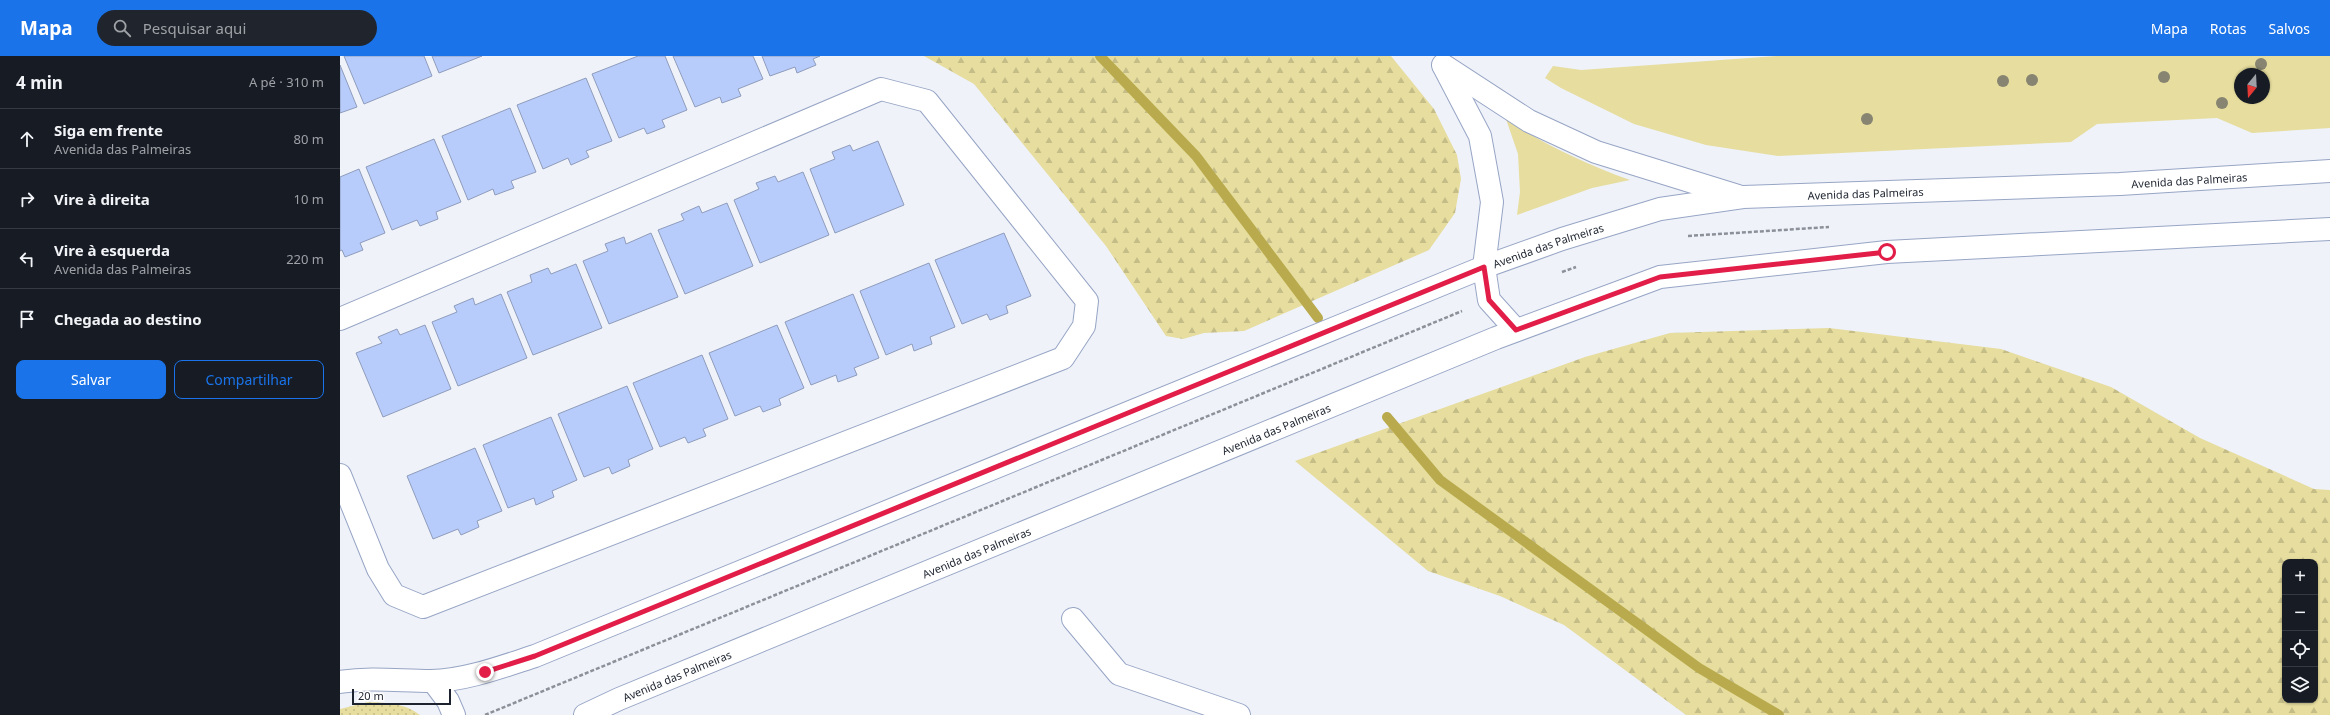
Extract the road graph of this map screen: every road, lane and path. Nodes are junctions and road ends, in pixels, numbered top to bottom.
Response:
1 (1439, 60) edge
2 (2330, 171) edge
3 (1743, 198) junction
4 (2330, 229) edge
5 (1484, 267) junction
6 (340, 319) edge
7 (1516, 330) junction
8 (340, 475) edge
9 (1073, 619) dead end
10 (345, 677) edge
11 (432, 681) junction
12 (454, 715) edge
13 (585, 715) edge
14 (1239, 715) edge

1 - 3 street
1 - 5 street
2 - 3 street, Avenida das Palmeiras
3 - 5 street, Avenida das Palmeiras
4 - 7 street, Avenida das Palmeiras
5 - 7 street
5 - 11 street, Avenida das Palmeiras
6 - 8 street
7 - 13 street, Avenida das Palmeiras
9 - 14 street
10 - 11 street, Avenida das Palmeiras
11 - 12 street

